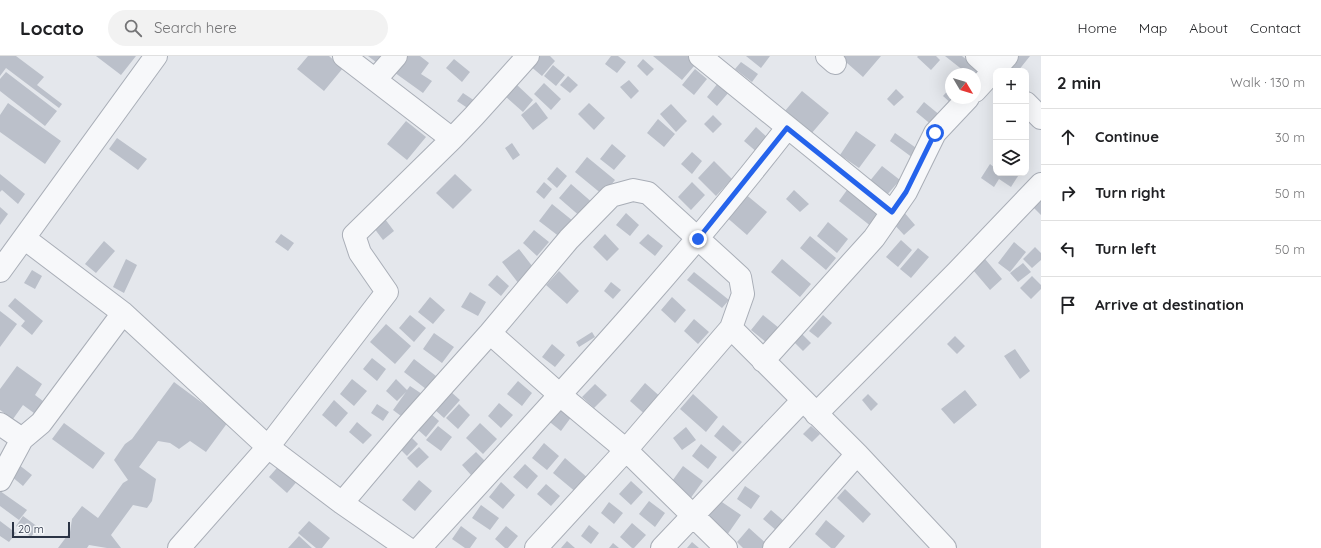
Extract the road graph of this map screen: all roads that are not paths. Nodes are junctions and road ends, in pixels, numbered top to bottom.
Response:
1 (156, 56) edge
2 (344, 56) edge
3 (396, 56) edge
4 (528, 56) edge
5 (700, 56) edge
6 (977, 56) edge
7 (999, 67) edge
8 (376, 80) junction
9 (981, 85) edge
10 (962, 104) edge
11 (1027, 104) edge
12 (1041, 118) edge
13 (787, 128) junction
14 (452, 138) junction
15 (1041, 184) edge
16 (892, 212) junction
17 (24, 238) junction
18 (698, 239) junction
19 (0, 271) edge
20 (123, 314) junction
21 (731, 328) junction
22 (490, 333) junction
23 (763, 361) junction
24 (560, 395) junction
25 (810, 407) junction
26 (0, 424) edge
27 (22, 439) junction
28 (268, 447) junction
29 (626, 450) junction
30 (857, 454) junction
31 (0, 480) edge
32 (342, 504) junction
33 (692, 516) junction
34 (179, 548) edge
35 (407, 548) edge
36 (420, 548) edge
37 (536, 548) edge
38 (662, 548) edge
39 (726, 548) edge
40 (774, 548) edge
41 (945, 548) edge

1 - 17 street
2 - 8 street
3 - 8 street
4 - 14 street
5 - 13 street
6 - 7 street
7 - 9 street
8 - 14 street
10 - 16 street
11 - 12 street
13 - 16 street
13 - 18 street
14 - 28 street
15 - 25 street
16 - 23 street
17 - 19 street
17 - 20 street
18 - 21 street
18 - 22 street
18 - 24 street
20 - 27 street
20 - 28 street
21 - 23 street
21 - 29 street
22 - 24 street
22 - 32 street
23 - 25 street
24 - 29 street
24 - 36 street
25 - 30 street
25 - 33 street
26 - 27 street
27 - 31 street
28 - 32 street
28 - 34 street
29 - 33 street
29 - 37 street
30 - 40 street
30 - 41 street
32 - 35 street
33 - 38 street
33 - 39 street

